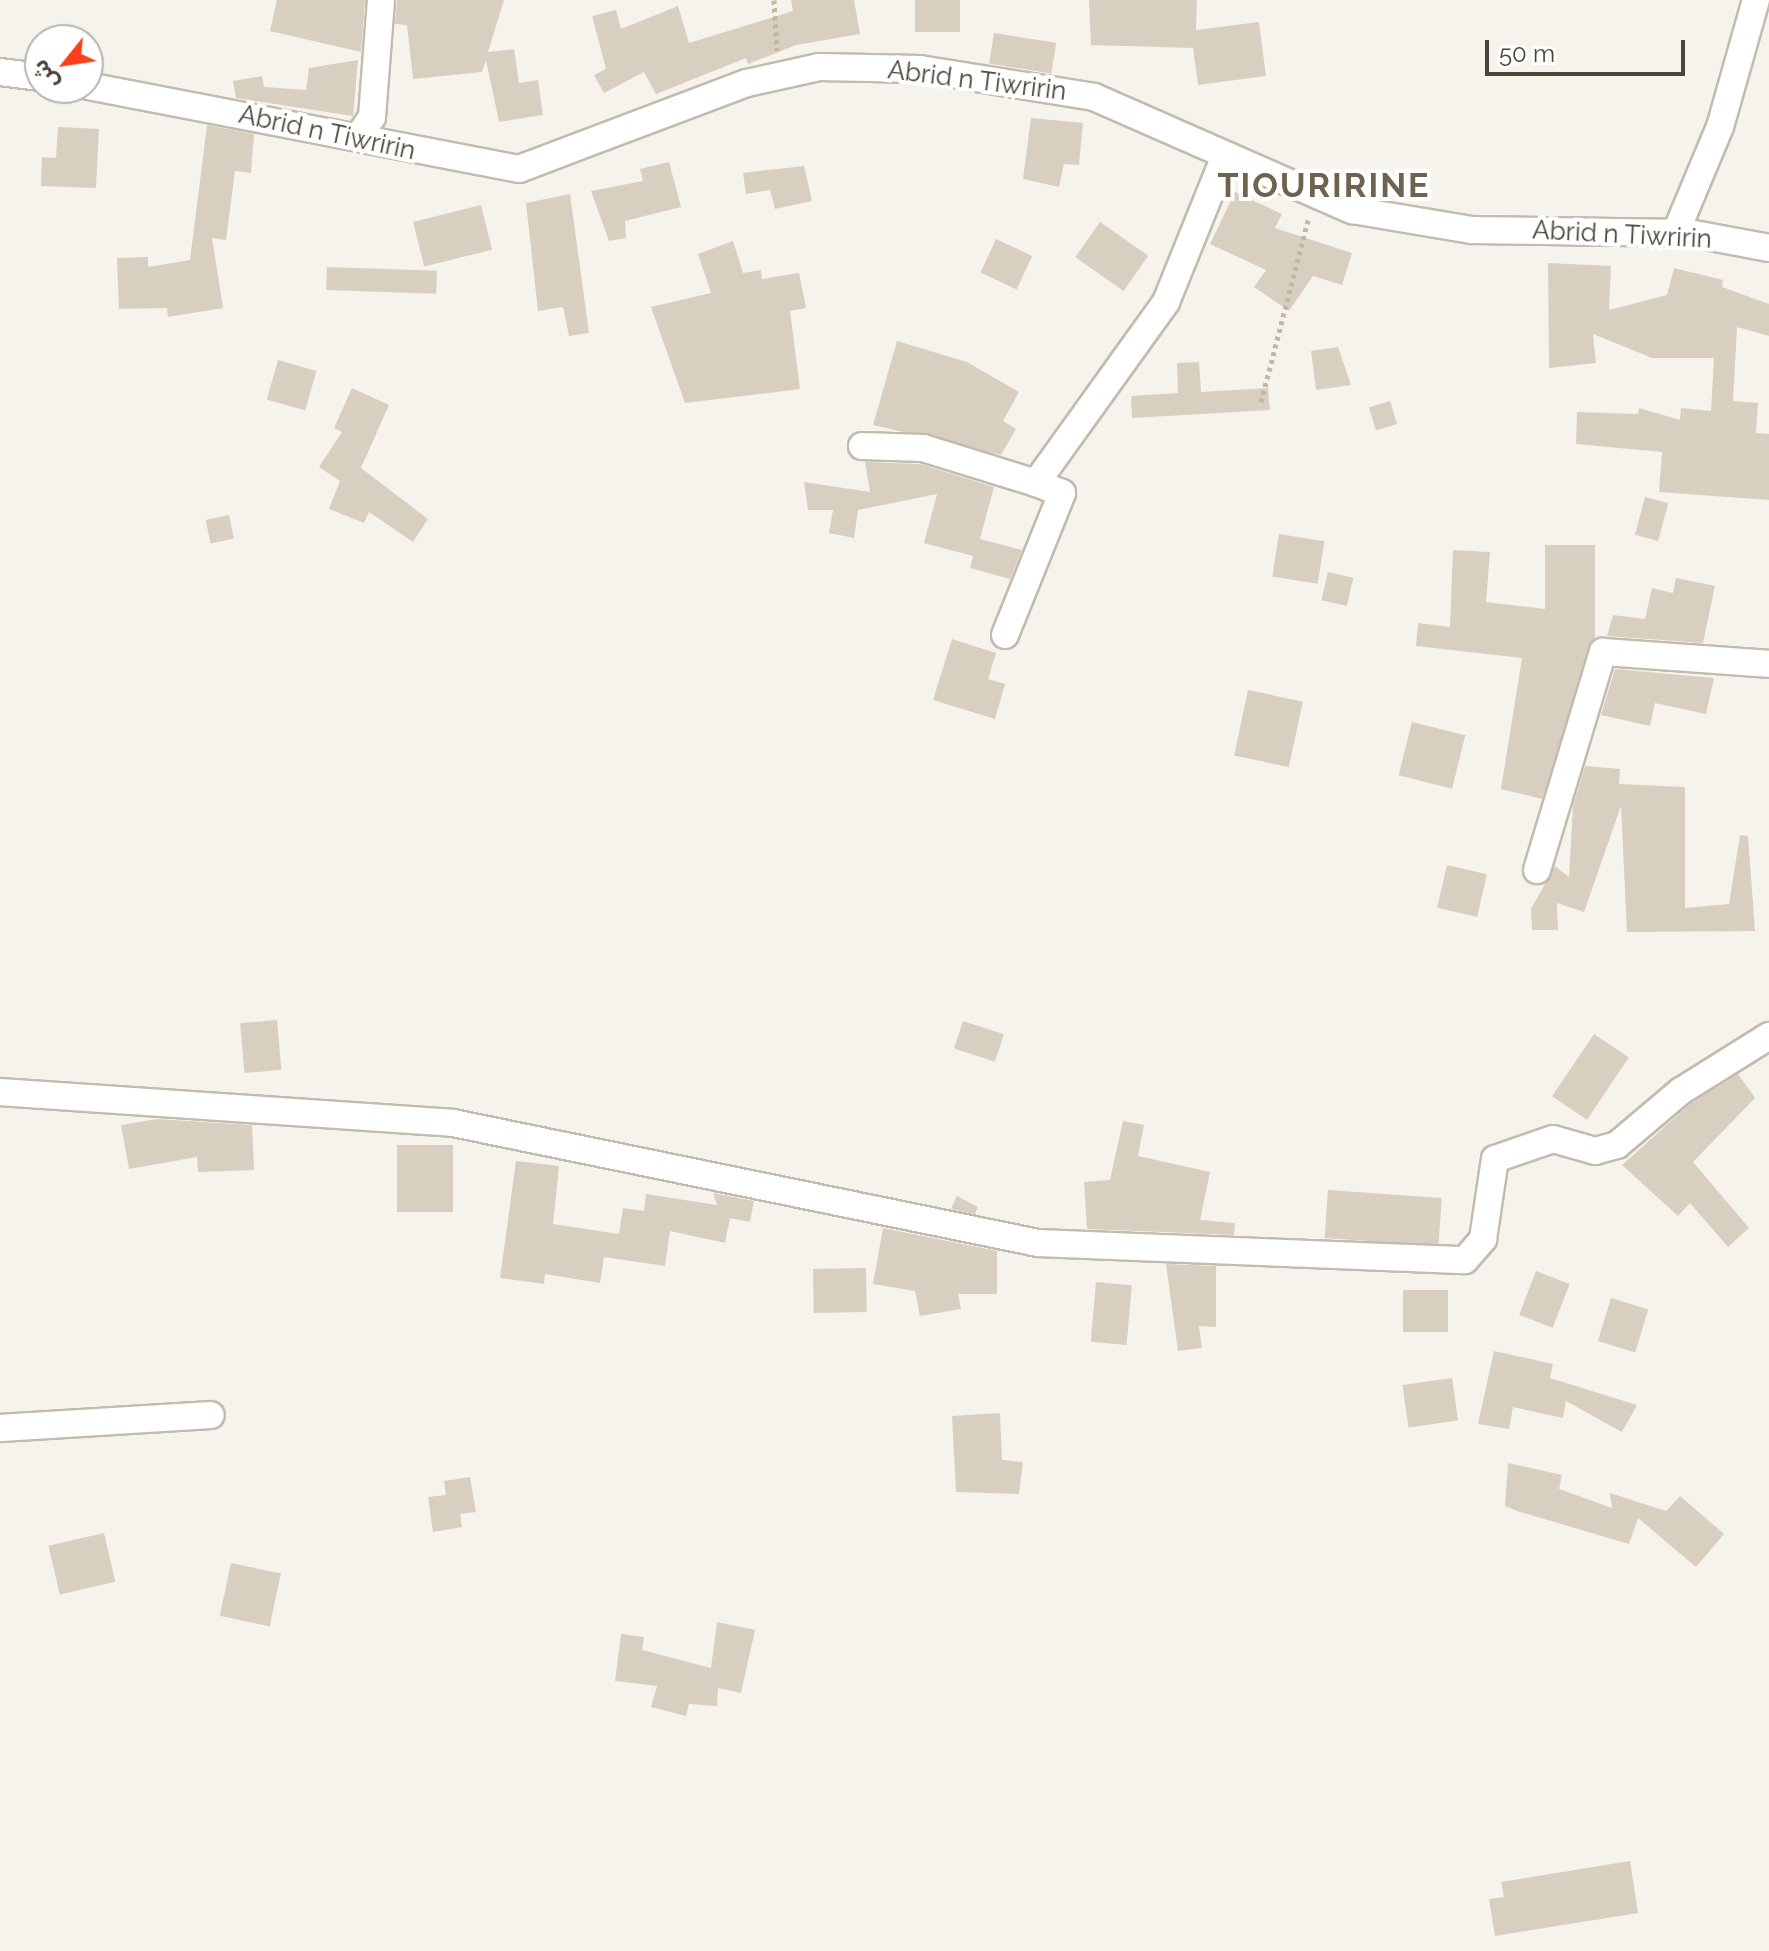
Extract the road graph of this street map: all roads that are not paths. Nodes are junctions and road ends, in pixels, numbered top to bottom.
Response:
1 (381, 0) edge
2 (1756, 0) edge
3 (0, 72) edge
4 (24, 75) edge
5 (104, 89) edge
6 (359, 136) junction
7 (1225, 156) junction
8 (1676, 232) junction
9 (1769, 248) edge
10 (862, 446) dead end
11 (1036, 483) junction
12 (1005, 635) dead end
13 (1769, 664) edge
14 (1537, 870) dead end
15 (1769, 1036) edge
16 (0, 1092) edge
17 (211, 1415) dead end
18 (0, 1428) edge

1 - 6 street
2 - 8 street
3 - 4 street
5 - 6 street, Abrid n Tiwririn
6 - 7 street, Abrid n Tiwririn
7 - 8 street, Abrid n Tiwririn
7 - 11 street
8 - 9 street, Abrid n Tiwririn
10 - 11 street
11 - 12 street
13 - 14 street
15 - 16 street
17 - 18 street

